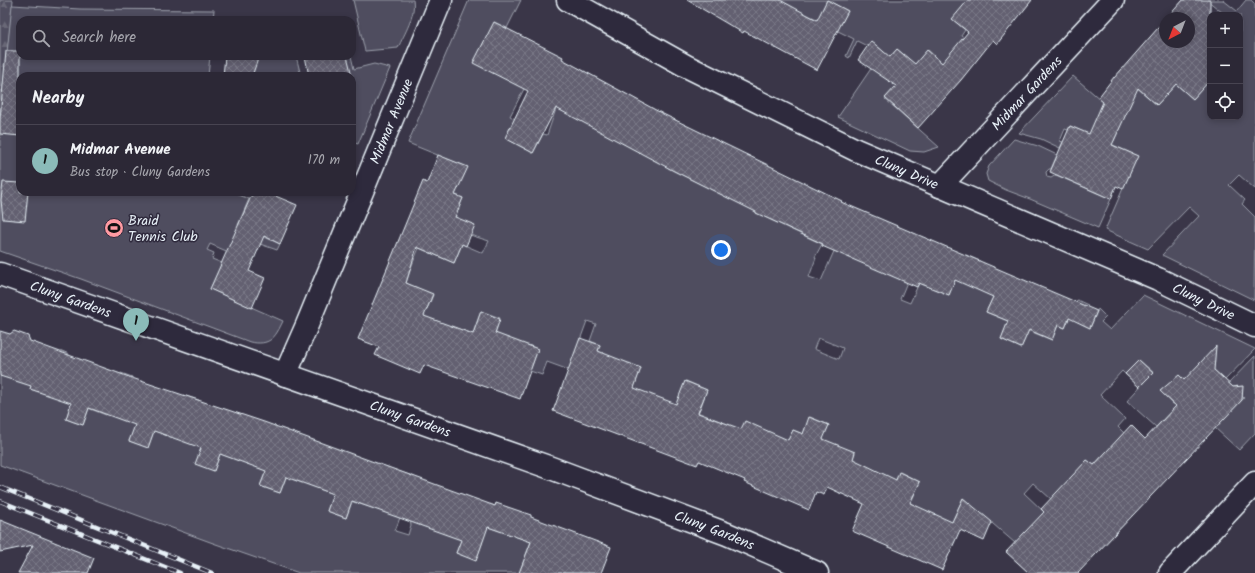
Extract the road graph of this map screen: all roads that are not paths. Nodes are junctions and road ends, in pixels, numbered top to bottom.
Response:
1 (440, 0) edge
2 (568, 0) edge
3 (1113, 0) edge
4 (940, 186) junction
5 (0, 274) edge
6 (1255, 326) edge
7 (285, 375) junction
8 (1255, 483) edge
9 (817, 573) edge
10 (1170, 573) edge

1 - 7 street, Midmar Avenue
2 - 4 street, Cluny Drive
3 - 4 street, Midmar Gardens
4 - 6 street, Cluny Drive
5 - 7 street, Cluny Gardens
7 - 9 street, Cluny Gardens
8 - 10 street

